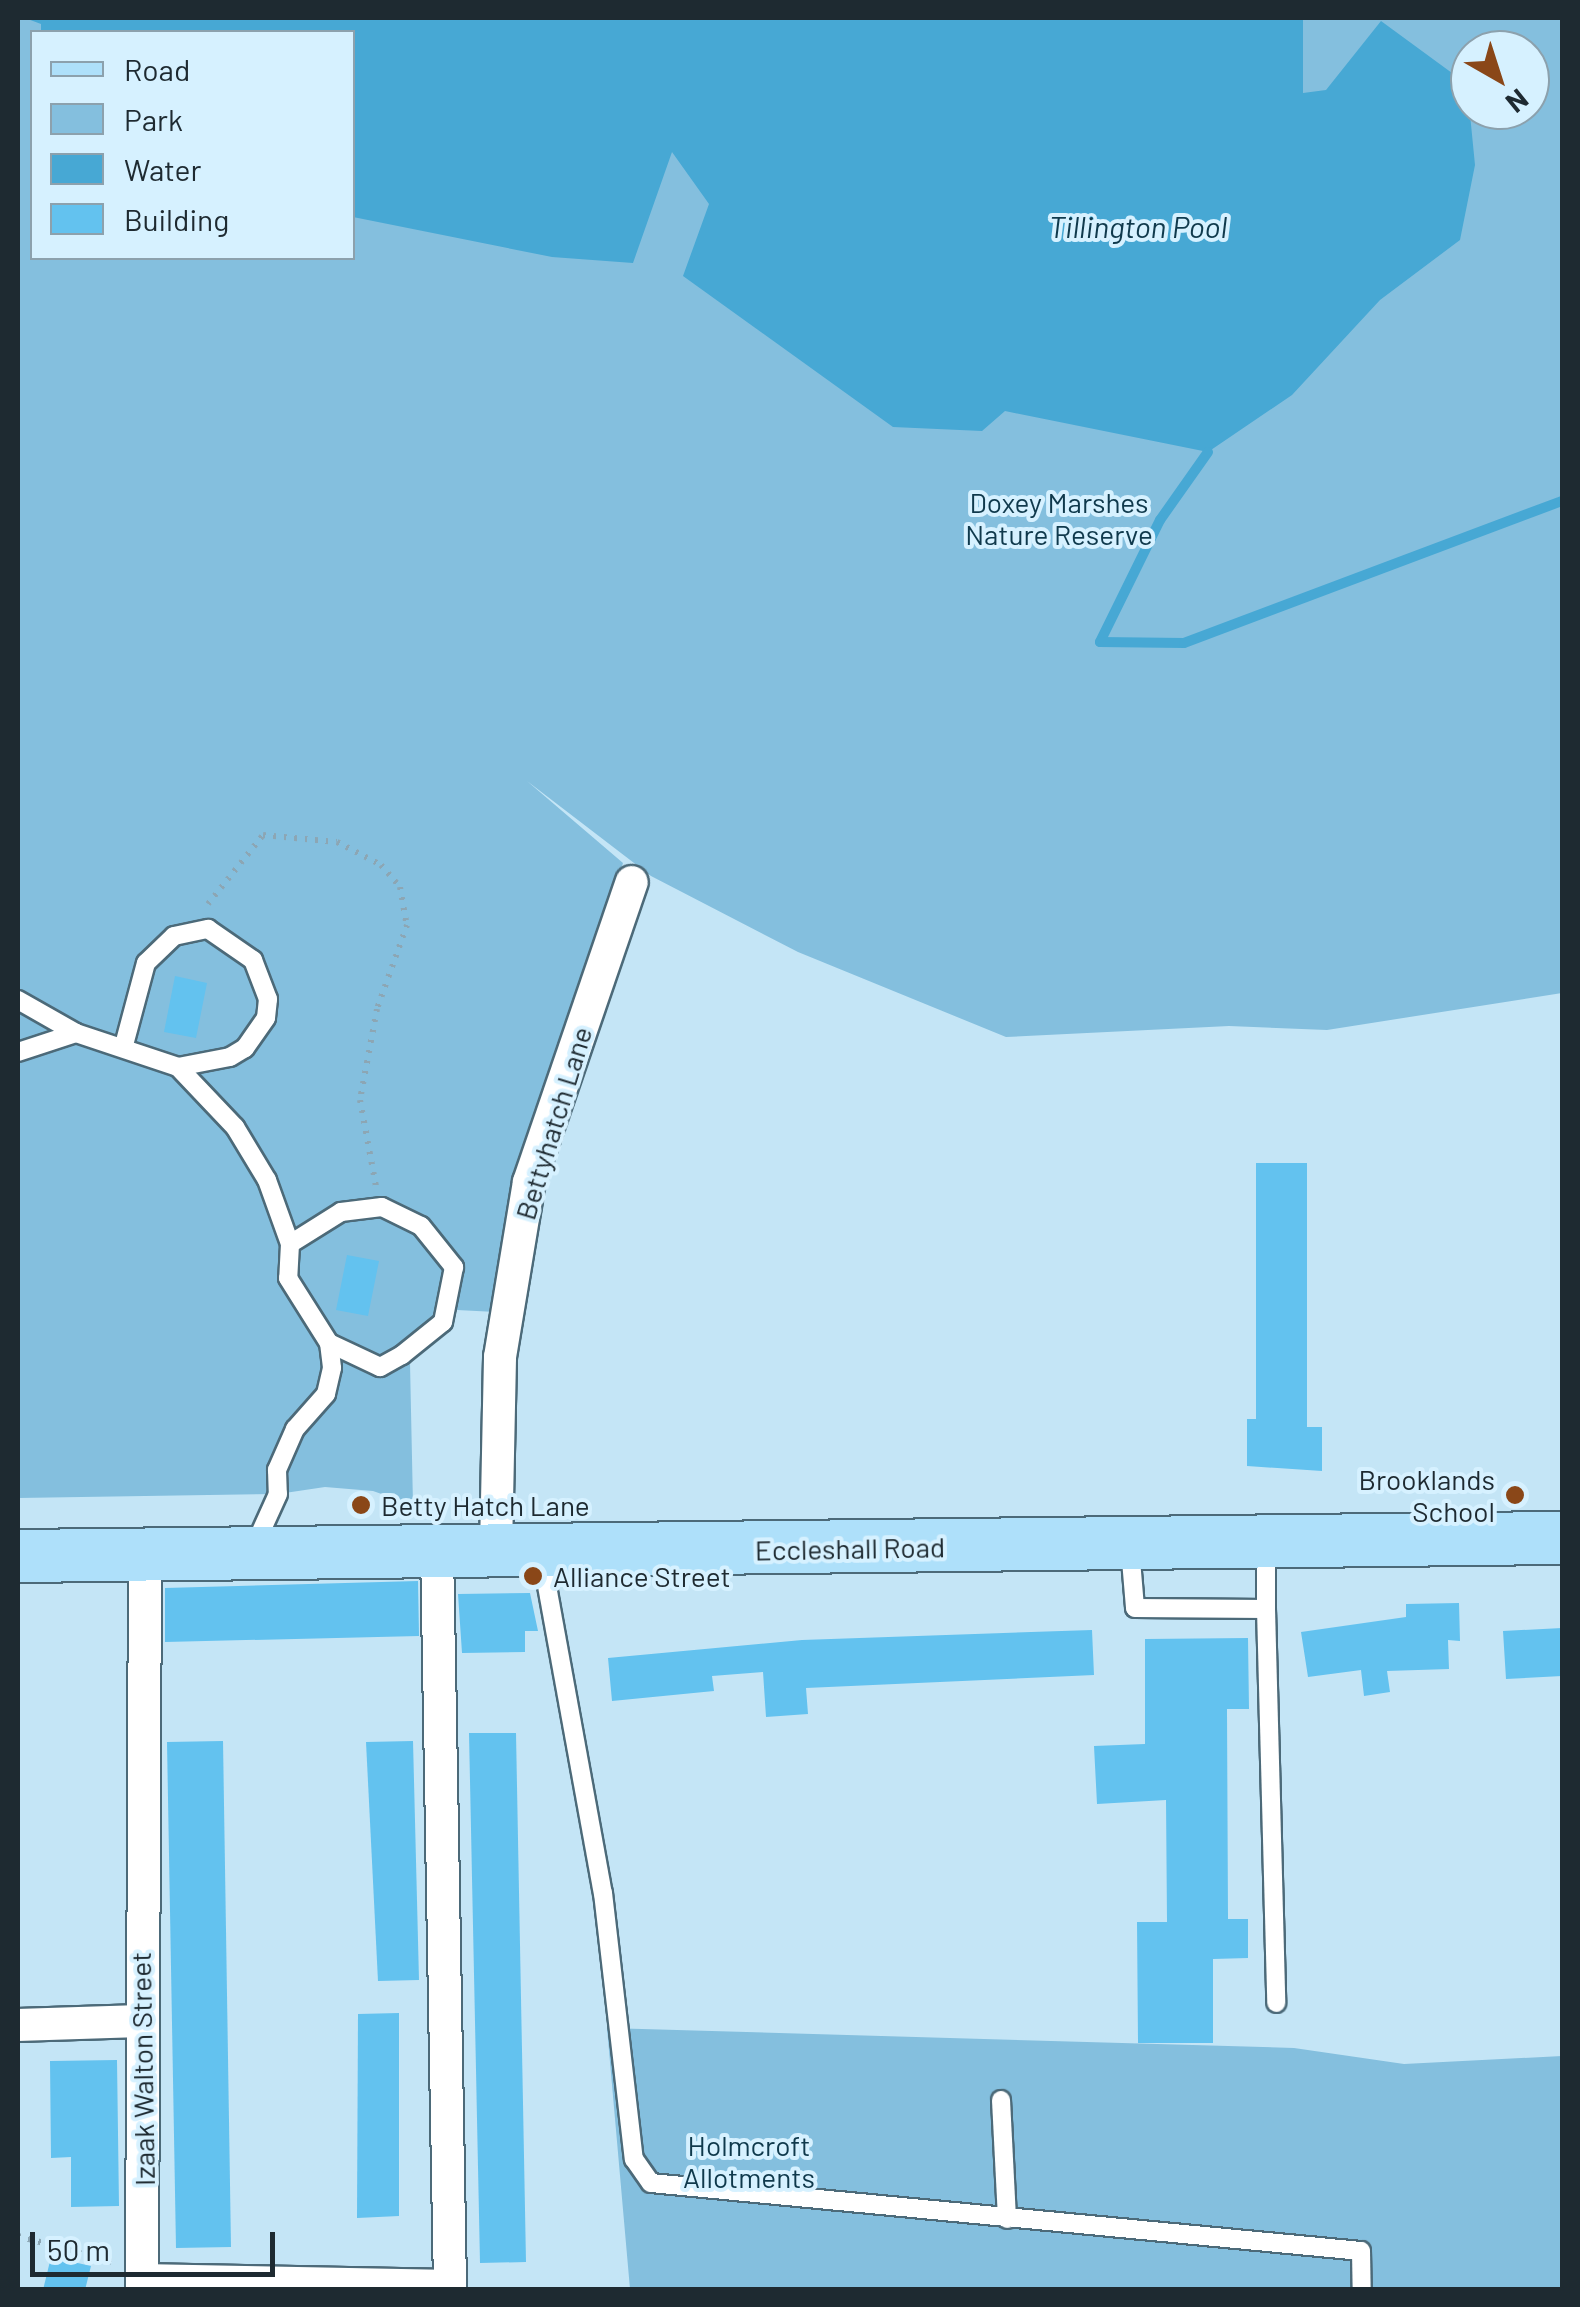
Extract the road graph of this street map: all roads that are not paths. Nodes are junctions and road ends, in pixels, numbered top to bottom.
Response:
1 (632, 882) dead end
2 (18, 1000) edge
3 (76, 1034) junction
4 (124, 1045) junction
5 (18, 1052) edge
6 (178, 1067) junction
7 (290, 1244) junction
8 (329, 1343) junction
9 (1562, 1538) edge
10 (1129, 1545) junction
11 (1266, 1545) junction
12 (253, 1549) junction
13 (437, 1549) junction
14 (518, 1550) junction
15 (145, 1553) junction
16 (18, 1556) edge
17 (1266, 1609) junction
18 (1276, 2002) dead end
19 (140, 2021) junction
20 (18, 2026) edge
21 (1001, 2100) dead end
22 (1008, 2220) junction
23 (143, 2285) edge
24 (450, 2288) edge
25 (1362, 2290) edge

1 - 14 street, Bettyhatch Lane
2 - 3 lane
3 - 4 lane
3 - 5 lane
4 - 6 lane
4 - 6 lane
6 - 7 lane
7 - 8 lane
7 - 8 lane
8 - 12 lane
9 - 11 main road, Eccleshall Road
10 - 11 main road, Eccleshall Road
10 - 14 main road, Eccleshall Road
10 - 17 lane
11 - 17 lane
12 - 13 main road, Eccleshall Road
12 - 15 main road, Eccleshall Road
13 - 14 main road, Eccleshall Road
13 - 24 street
14 - 22 lane
15 - 16 main road, Eccleshall Road
15 - 19 street, Izaak Walton Street
17 - 18 lane
19 - 20 street
19 - 23 street, Izaak Walton Street
21 - 22 lane
22 - 25 lane
23 - 24 street

